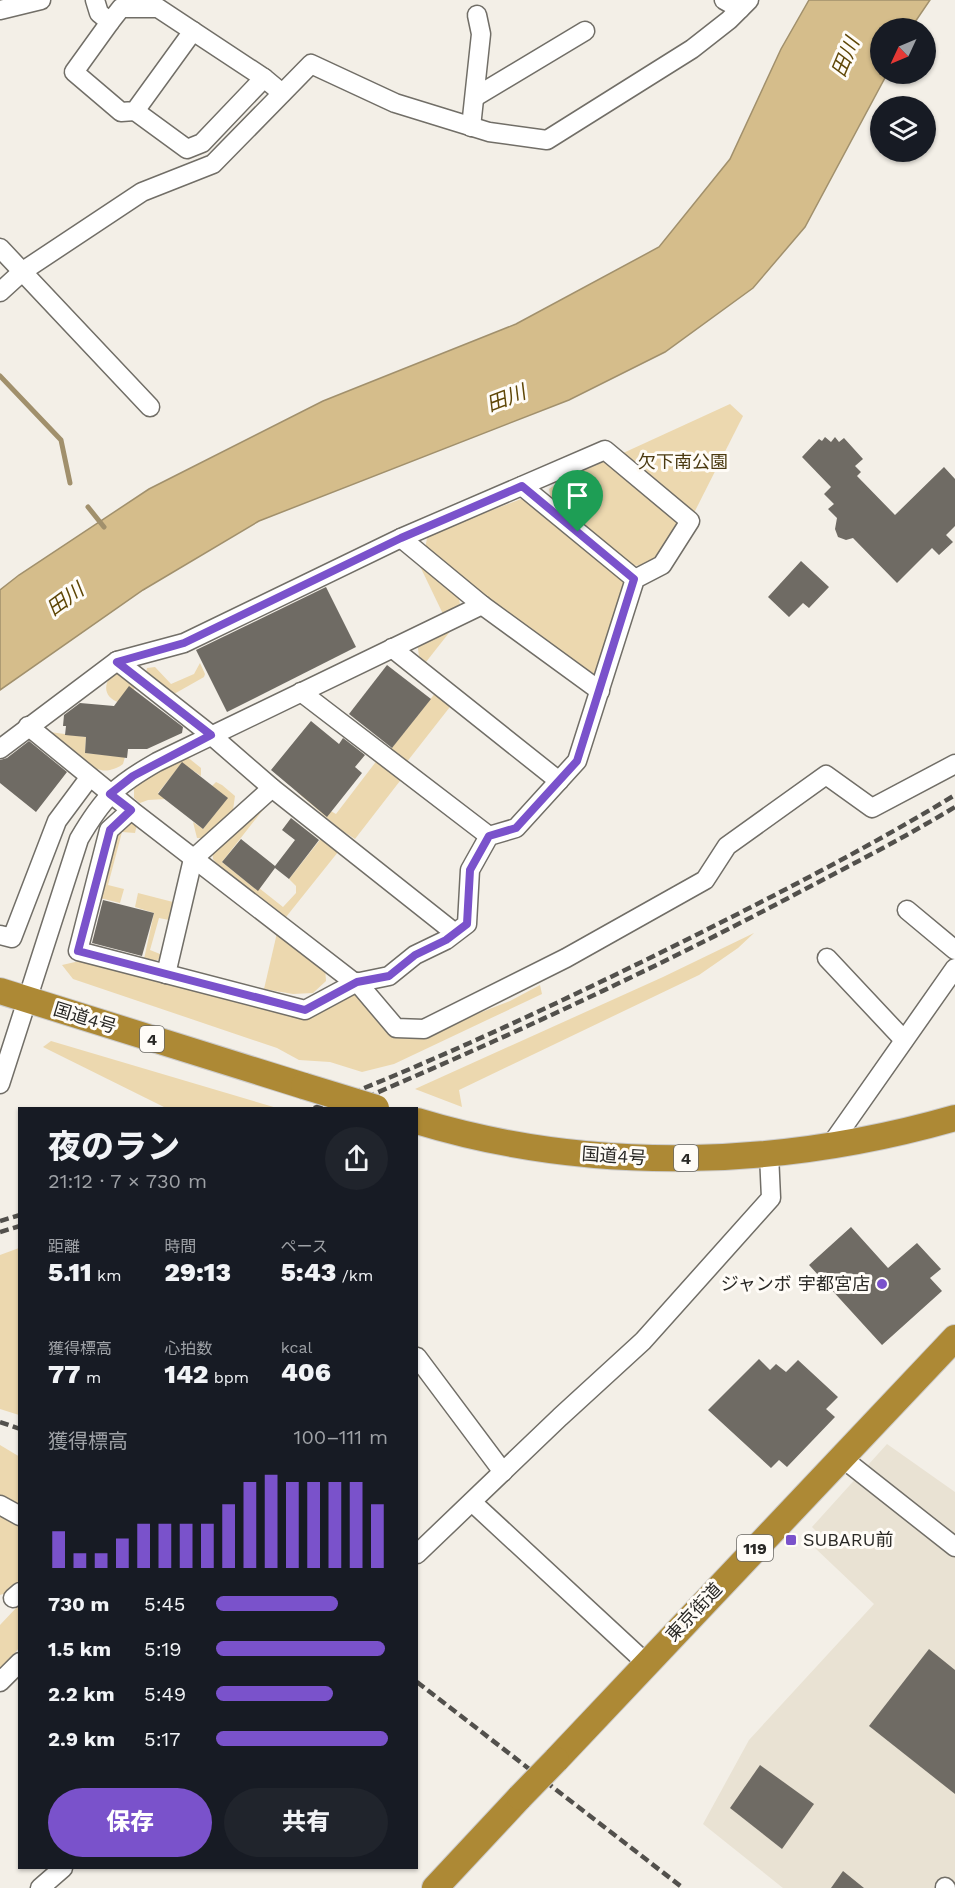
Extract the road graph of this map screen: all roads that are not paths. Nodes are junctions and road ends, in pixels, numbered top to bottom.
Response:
1 (41, 0) edge
2 (95, 0) edge
3 (724, 0) edge
4 (745, 5) edge
5 (0, 10) edge
6 (477, 15) dead end
7 (111, 22) junction
8 (193, 31) junction
9 (585, 31) dead end
10 (264, 78) junction
11 (282, 93) junction
12 (475, 97) junction
13 (135, 111) junction
14 (471, 127) junction
15 (0, 248) edge
16 (23, 271) junction
17 (0, 292) edge
18 (150, 406) dead end
19 (522, 486) junction
20 (401, 538) junction
21 (634, 579) junction
22 (482, 605) junction
23 (392, 648) junction
24 (117, 662) junction
25 (600, 691) junction
26 (301, 692) junction
27 (28, 726) junction
28 (211, 735) junction
29 (0, 749) edge
30 (955, 764) edge
31 (89, 778) junction
32 (559, 781) junction
33 (272, 788) junction
34 (110, 794) junction
35 (131, 810) junction
36 (489, 836) junction
37 (193, 859) junction
38 (907, 910) dead end
39 (455, 933) junction
40 (0, 935) edge
41 (955, 950) edge
42 (827, 958) dead end
43 (955, 968) edge
44 (166, 974) junction
45 (357, 982) junction
46 (0, 991) edge
47 (26, 999) junction
48 (903, 1040) junction
49 (0, 1084) edge
50 (373, 1107) edge
51 (955, 1118) edge
52 (418, 1121) edge
53 (830, 1146) junction
54 (769, 1154) junction
55 (955, 1338) edge
56 (418, 1358) edge
57 (841, 1457) junction
58 (503, 1472) junction
59 (472, 1502) junction
60 (955, 1547) edge
61 (418, 1553) edge
62 (646, 1663) junction
63 (18, 1664) edge
64 (0, 1682) edge
65 (62, 1869) edge
66 (442, 1886) edge
67 (40, 1888) edge

1 - 5 street
2 - 7 street
3 - 4 street
4 - 14 street
6 - 12 street
7 - 8 street
7 - 13 street
8 - 10 street
8 - 13 street
9 - 12 street
10 - 11 street
10 - 13 street
11 - 14 street
11 - 16 street
12 - 14 street
15 - 16 street
16 - 17 street
16 - 18 street
19 - 20 street
19 - 21 street
19 - 21 street
20 - 22 street
20 - 24 street
21 - 25 street
22 - 23 street
22 - 25 street
23 - 26 street
23 - 32 street
24 - 27 street
24 - 28 street
25 - 32 street
26 - 28 street
26 - 36 street
27 - 29 street
27 - 31 street
28 - 33 street
28 - 34 street
30 - 45 street
31 - 34 street
31 - 40 street
32 - 36 street
33 - 37 street
33 - 39 street
34 - 35 street
34 - 47 street
35 - 37 street
35 - 44 street
36 - 39 street
37 - 44 street
37 - 45 street
38 - 41 street
39 - 45 street
42 - 48 street
43 - 48 street
44 - 45 street
46 - 47 highway, 国道4号 / 4
47 - 49 street
47 - 50 highway, 国道4号 / 4, bridge
48 - 53 street
51 - 53 highway, 国道4号 / 4
52 - 54 highway, 国道4号 / 4
53 - 54 highway, 国道4号 / 4
54 - 58 street
55 - 57 highway, 東京街道 / 119
56 - 58 street
57 - 60 street
57 - 62 highway, 東京街道 / 119
58 - 59 street
59 - 61 street
59 - 62 street
62 - 66 highway, 東京街道 / 119, bridge
63 - 64 street
65 - 67 street

